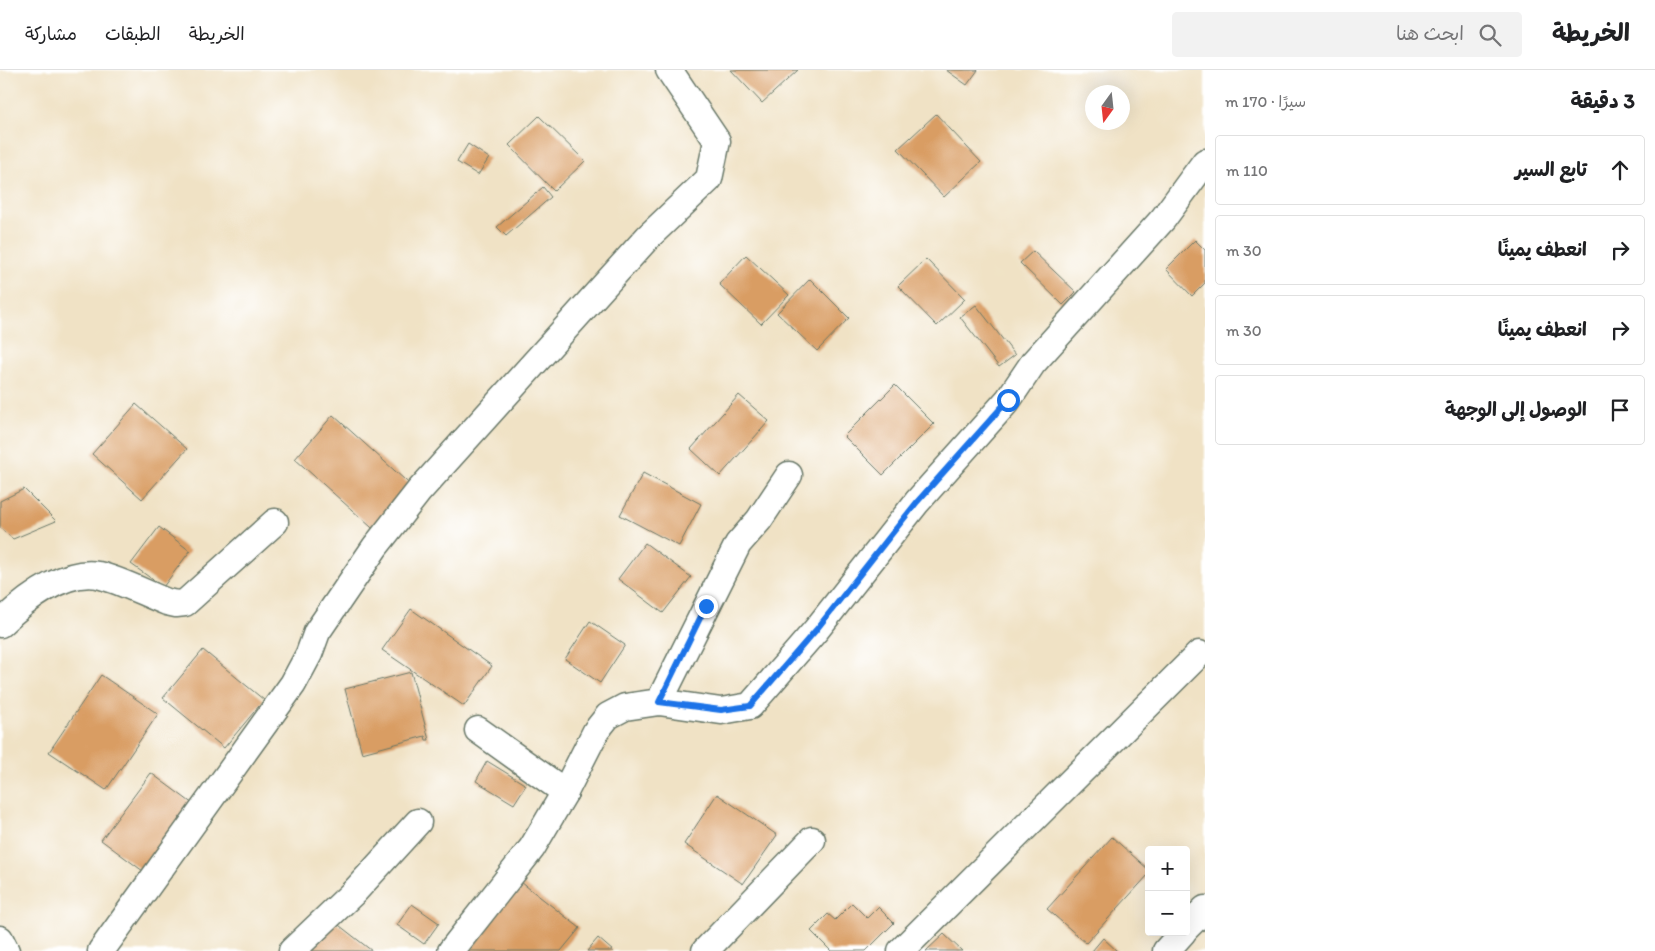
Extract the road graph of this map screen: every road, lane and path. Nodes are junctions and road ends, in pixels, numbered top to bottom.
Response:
1 (669, 70) edge
2 (1205, 162) edge
3 (789, 475) dead end
4 (275, 522) dead end
5 (0, 624) edge
6 (1199, 654) dead end
7 (659, 702) junction
8 (478, 730) dead end
9 (565, 792) junction
10 (418, 822) dead end
11 (812, 840) dead end
12 (1205, 909) edge
13 (1190, 924) edge
14 (1179, 936) edge
15 (0, 939) edge
16 (6, 951) edge
17 (101, 951) edge
18 (292, 951) edge
19 (451, 951) edge
20 (705, 951) edge
21 (901, 951) edge
22 (1166, 951) edge

1 - 17 street
2 - 7 street
3 - 7 street
4 - 5 street
6 - 21 street
7 - 9 street
8 - 9 street
9 - 19 street
10 - 18 street
11 - 20 street
12 - 13 street
14 - 22 street
15 - 16 street

